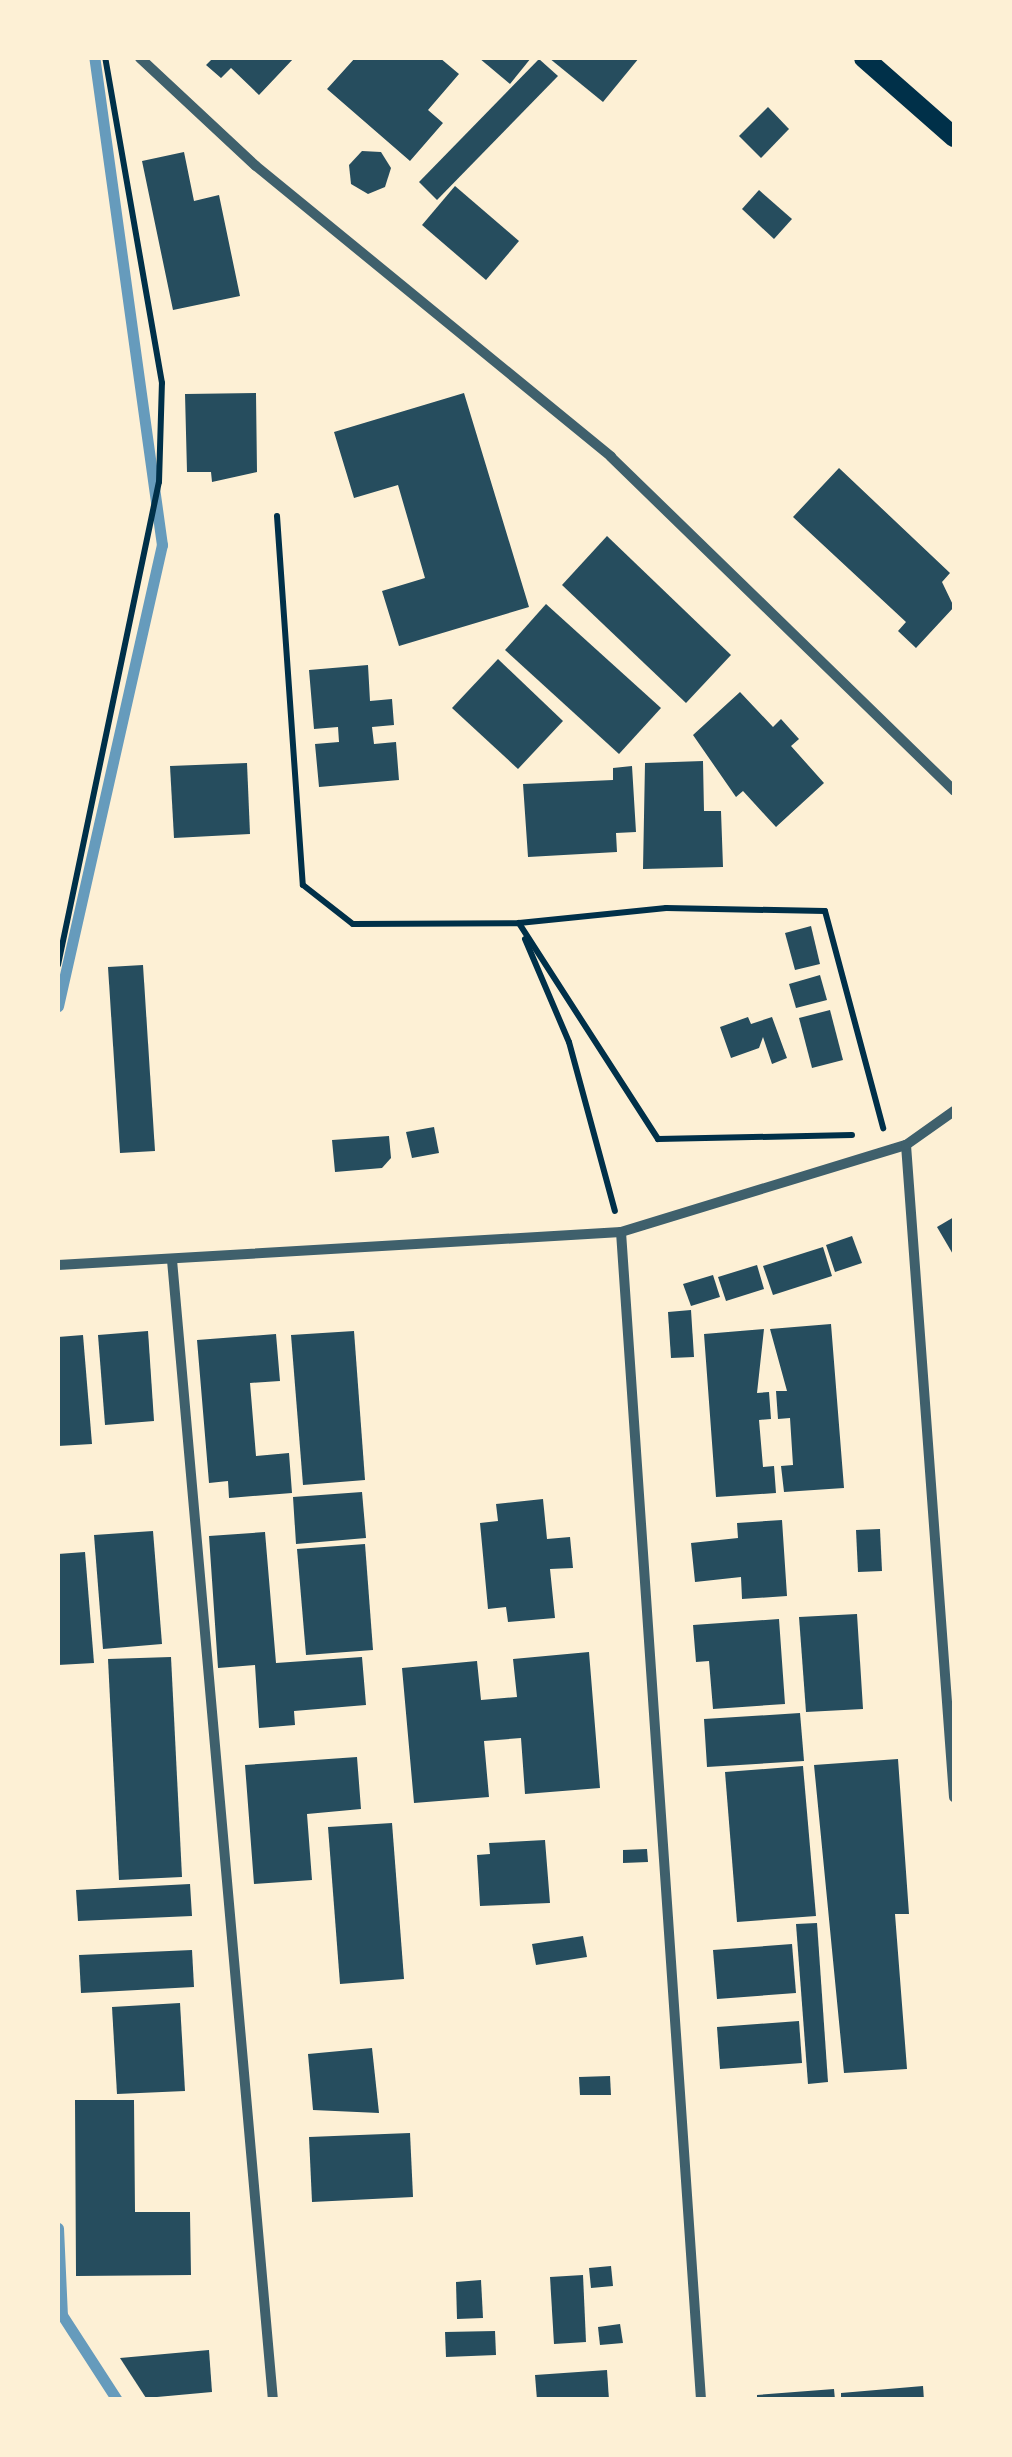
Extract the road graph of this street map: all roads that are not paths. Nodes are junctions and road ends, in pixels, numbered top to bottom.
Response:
1 (140, 58) edge
2 (864, 58) edge
3 (954, 137) edge
4 (954, 791) edge
5 (954, 1112) edge
6 (906, 1145) junction
7 (620, 1232) junction
8 (172, 1260) junction
9 (58, 1265) edge
10 (954, 1797) edge
11 (273, 2400) edge
12 (700, 2400) edge

1 - 4 street
2 - 3 main road
5 - 6 street
6 - 7 street
6 - 10 street
7 - 8 street
7 - 12 street
8 - 9 street
8 - 11 street

